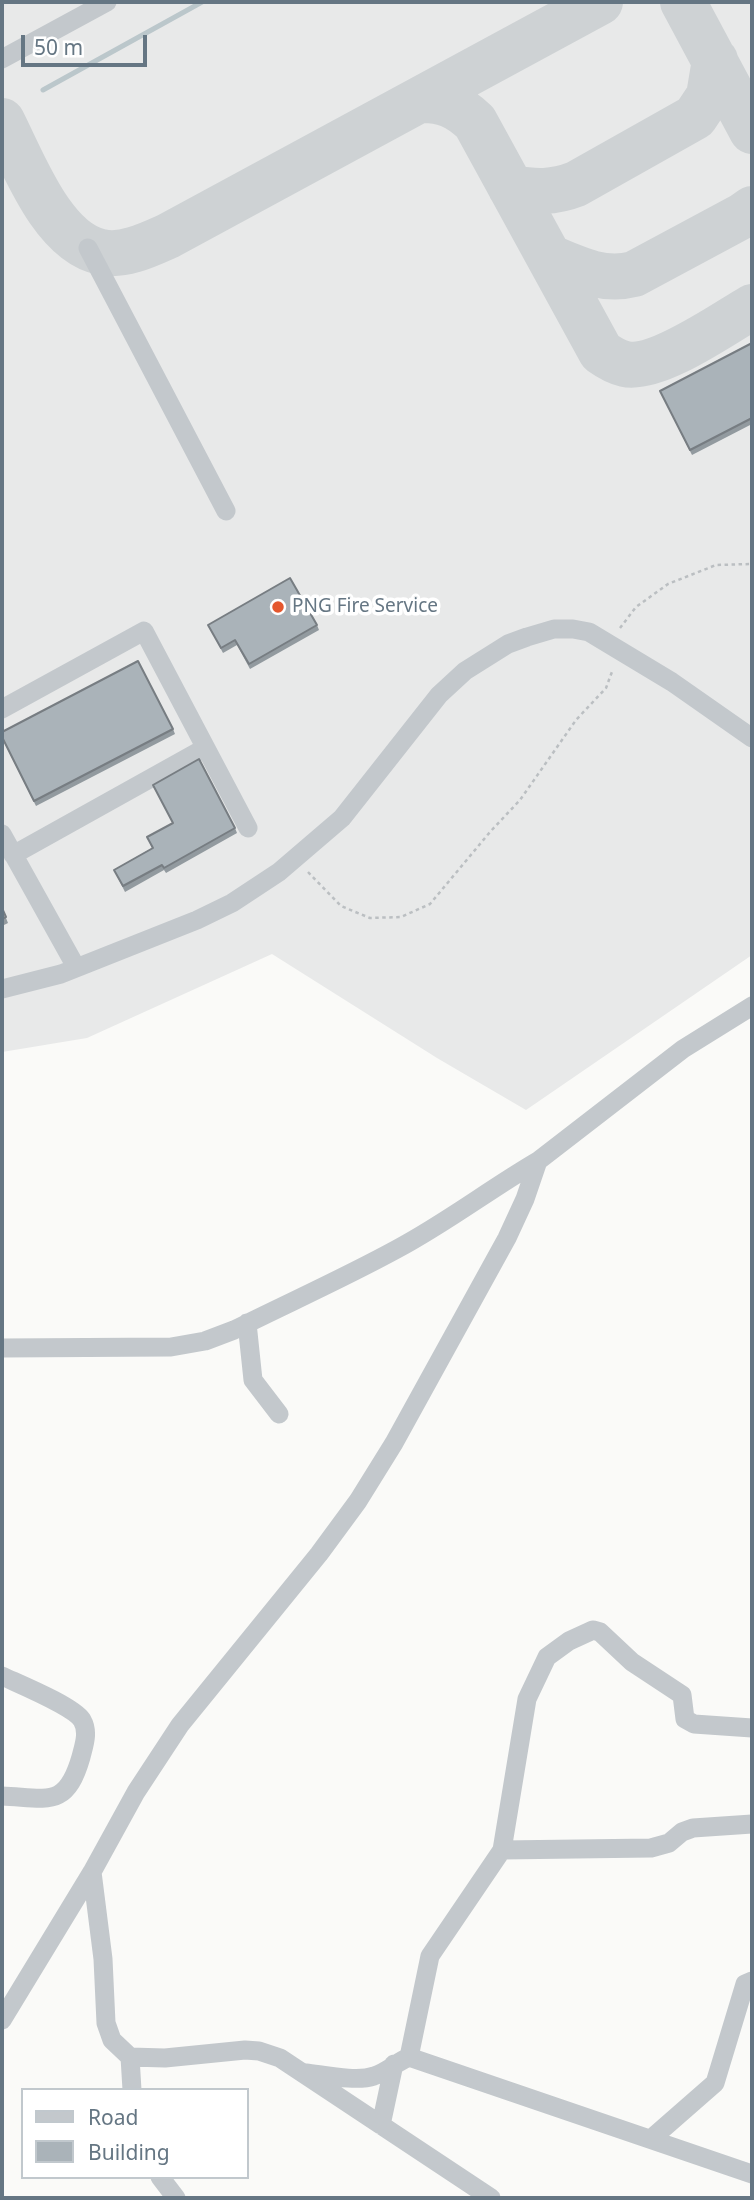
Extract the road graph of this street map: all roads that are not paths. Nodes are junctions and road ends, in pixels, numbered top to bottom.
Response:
1 (107, 2) edge
2 (2, 59) edge
3 (88, 247) dead end
4 (226, 511) dead end
5 (2, 709) edge
6 (752, 738) edge
7 (205, 748) junction
8 (248, 828) dead end
9 (2, 834) edge
10 (13, 855) junction
11 (76, 967) junction
12 (2, 989) edge
13 (752, 1006) edge
14 (538, 1161) junction
15 (247, 1324) junction
16 (2, 1348) edge
17 (279, 1414) dead end
18 (2, 1676) edge
19 (752, 1728) edge
20 (2, 1796) edge
21 (752, 1824) edge
22 (502, 1850) junction
23 (92, 1872) junction
24 (752, 1981) edge
25 (2, 2020) edge
26 (130, 2057) junction
27 (402, 2061) junction
28 (304, 2073) junction
29 (132, 2088) edge
30 (381, 2125) junction
31 (651, 2139) junction
32 (752, 2174) edge
33 (162, 2179) edge
34 (176, 2198) edge
35 (491, 2198) edge

1 - 2 street
3 - 4 street
5 - 7 street
6 - 11 street
7 - 8 street
7 - 10 street
9 - 10 street
10 - 11 street
11 - 12 street
13 - 14 street
14 - 15 street
14 - 23 street
15 - 16 street
15 - 17 street
18 - 20 street
19 - 22 street
21 - 22 street
22 - 27 street
23 - 25 street
23 - 26 street
24 - 31 street
26 - 28 street
26 - 29 street
27 - 28 street
27 - 30 street
27 - 31 street
28 - 30 street
30 - 35 street
31 - 32 street
33 - 34 street

